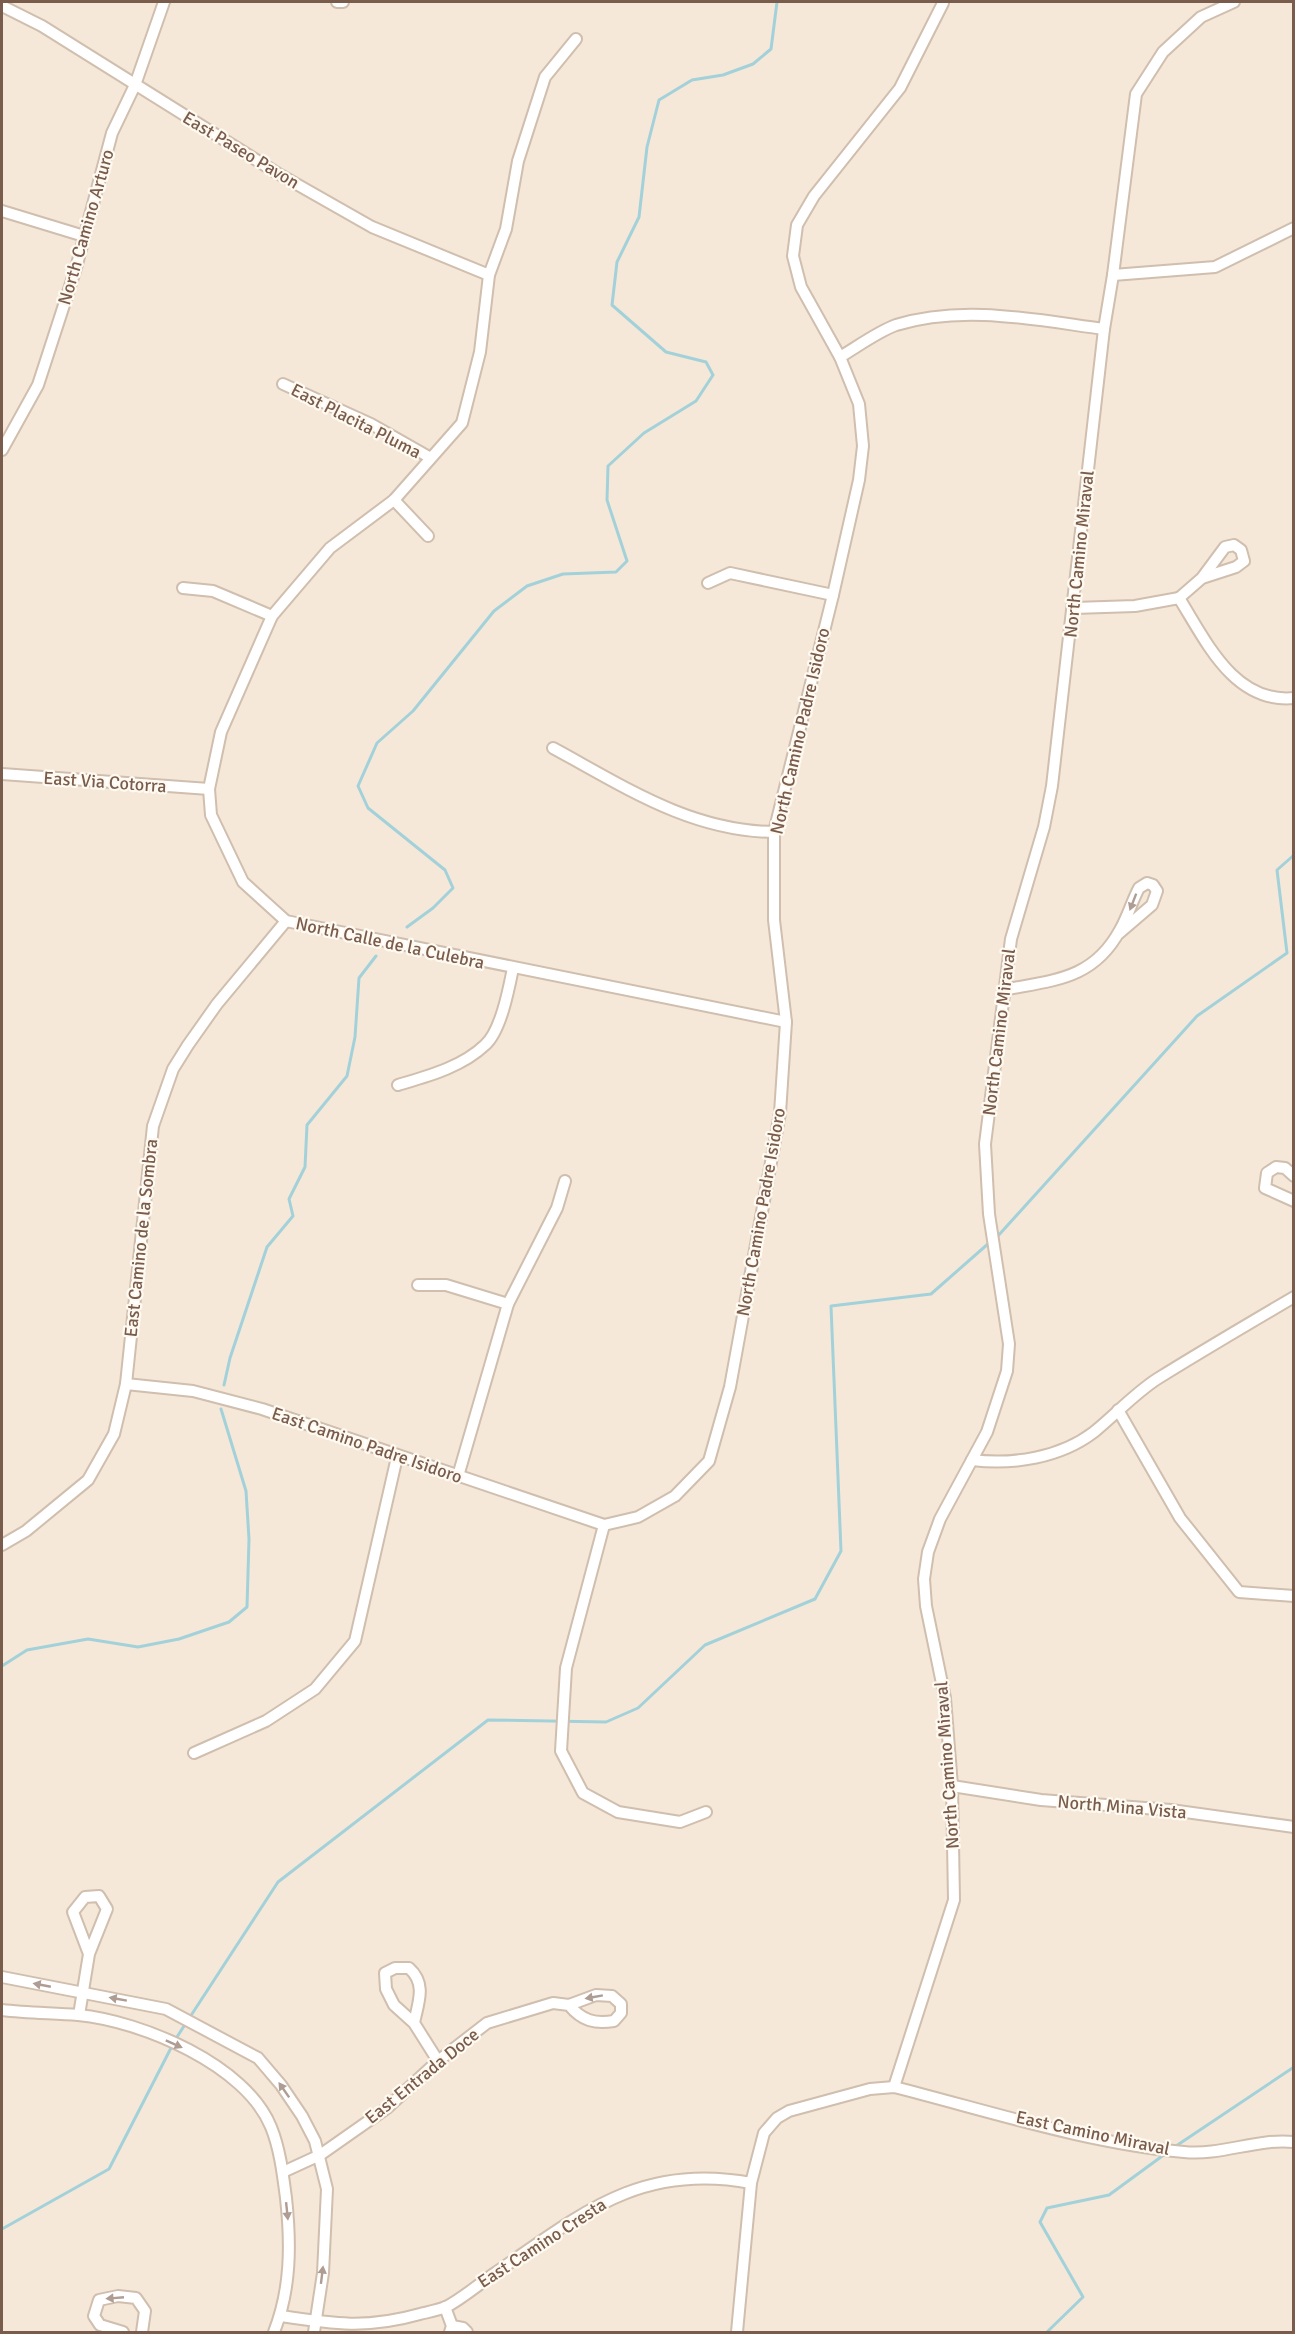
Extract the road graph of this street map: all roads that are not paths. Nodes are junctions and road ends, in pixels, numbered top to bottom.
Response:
1 (164, 2) edge
2 (337, 2) edge
3 (343, 2) edge
4 (1234, 2) edge
5 (943, 3) dead end
6 (2, 6) edge
7 (576, 39) dead end
8 (135, 85) junction
9 (2, 211) edge
10 (1293, 228) edge
11 (84, 236) junction
12 (1113, 274) junction
13 (489, 275) junction
14 (1104, 329) junction
15 (840, 357) junction
16 (283, 384) dead end
17 (2, 450) edge
18 (429, 457) junction
19 (394, 500) junction
20 (428, 536) dead end
21 (1202, 578) dead end
22 (708, 583) dead end
23 (183, 588) dead end
24 (833, 595) junction
25 (1179, 598) junction
26 (1074, 608) junction
27 (272, 616) junction
28 (1293, 698) edge
29 (553, 748) dead end
30 (2, 774) edge
31 (209, 789) junction
32 (774, 832) junction
33 (286, 921) junction
34 (1117, 935) junction
35 (513, 968) junction
36 (1003, 990) junction
37 (786, 1022) junction
38 (398, 1085) dead end
39 (1293, 1176) edge
40 (565, 1181) dead end
41 (1293, 1201) edge
42 (418, 1285) dead end
43 (1293, 1297) edge
44 (508, 1304) junction
45 (126, 1384) junction
46 (1118, 1410) junction
47 (396, 1456) junction
48 (972, 1460) junction
49 (458, 1476) junction
50 (604, 1525) junction
51 (2, 1545) edge
52 (1293, 1596) edge
53 (194, 1753) dead end
54 (952, 1786) junction
55 (706, 1812) dead end
56 (1293, 1827) edge
57 (89, 1954) junction
58 (2, 1977) edge
59 (83, 1993) junction
60 (570, 2005) dead end
61 (2, 2010) edge
62 (79, 2015) junction
63 (414, 2023) junction
64 (438, 2061) junction
65 (894, 2087) junction
66 (1293, 2142) edge
67 (320, 2155) junction
68 (283, 2172) junction
69 (750, 2183) junction
70 (445, 2307) junction
71 (281, 2316) junction
72 (315, 2327) edge
73 (451, 2329) edge
74 (123, 2332) edge
75 (142, 2332) edge
76 (274, 2332) edge
77 (467, 2332) edge
78 (737, 2332) edge

1 - 8 street, North Camino Arturo
2 - 3 street
4 - 12 street, North Camino Miraval
5 - 15 street, North Camino Padre Isidoro
6 - 8 street, East Paseo Pavon
7 - 13 street, North Calle de la Culebra
8 - 11 street, North Camino Arturo
8 - 13 street, East Paseo Pavon
9 - 11 street
10 - 12 street
11 - 17 street, North Camino Arturo
12 - 14 street, North Camino Miraval
13 - 18 street, North Calle de la Culebra
14 - 15 street
14 - 26 street, North Camino Miraval
15 - 24 street, North Camino Padre Isidoro
16 - 18 street, East Placita Pluma
18 - 19 street, North Calle de la Culebra
19 - 20 street
19 - 27 street, North Calle de la Culebra
21 - 25 street
22 - 24 street
23 - 27 street
24 - 32 street, North Camino Padre Isidoro
25 - 26 street
25 - 28 street
26 - 36 street, North Camino Miraval
27 - 31 street, North Calle de la Culebra
29 - 32 street
30 - 31 street, East Via Cotorra
31 - 33 street, North Calle de la Culebra
32 - 37 street, North Camino Padre Isidoro
33 - 35 street, North Calle de la Culebra
33 - 45 street, East Camino de la Sombra
34 -> 34 street
34 - 36 street
35 - 37 street, North Calle de la Culebra
35 - 38 street
36 - 48 street, North Camino Miraval
37 - 50 street, North Camino Padre Isidoro
39 - 41 street
40 - 44 street
42 - 44 street
43 - 46 street
44 - 49 street
45 - 47 street, East Camino Padre Isidoro
45 - 51 street, East Camino de la Sombra
46 - 48 street
46 - 52 street
47 - 49 street, East Camino Padre Isidoro
47 - 53 street
48 - 54 street, North Camino Miraval
49 - 50 street, East Camino Padre Isidoro
50 - 55 street
54 - 56 street, North Mina Vista
54 - 65 street, North Camino Miraval
57 - 57 street
57 - 59 street
59 -> 58 street
59 - 62 street
67 -> 59 street
60 - 64 street, East Entrada Doce
61 - 62 street
62 -> 68 street
63 - 63 street
63 - 64 street
64 - 67 street, East Entrada Doce
65 - 66 street, East Camino Miraval
65 - 69 street
67 - 68 street, East Entrada Doce
72 -> 67 street
68 -> 71 street
69 - 70 street, East Camino Cresta
69 - 78 street
70 - 72 street, East Camino Cresta
70 - 73 street
71 - 72 street, East Camino Cresta
71 - 76 street
73 - 77 street
75 -> 74 street

